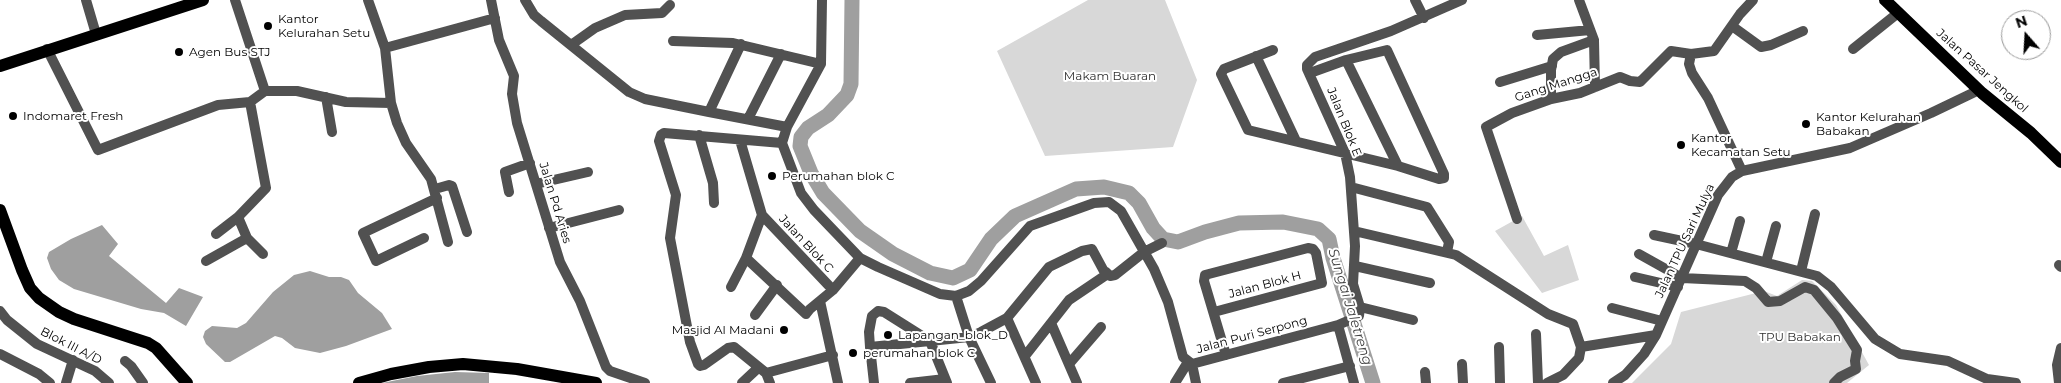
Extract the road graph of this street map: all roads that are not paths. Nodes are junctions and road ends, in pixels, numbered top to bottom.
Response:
1 (86, 0) edge
2 (203, 0) edge
3 (235, 0) edge
4 (368, 0) edge
5 (491, 0) edge
6 (525, 0) edge
7 (822, 0) edge
8 (1416, 0) edge
9 (1462, 0) edge
10 (1579, 0) edge
11 (1753, 0) edge
12 (1885, 0) edge
13 (176, 4) edge
14 (670, 5) dead end
15 (1898, 13) junction
16 (495, 18) junction
17 (1424, 18) junction
18 (1732, 26) junction
19 (1803, 31) dead end
20 (96, 34) junction
21 (1537, 35) dead end
22 (1592, 35) junction
23 (673, 41) dead end
24 (571, 44) junction
25 (742, 44) junction
26 (385, 48) junction
27 (1853, 48) dead end
28 (47, 49) junction
29 (1273, 50) dead end
30 (781, 54) junction
31 (1691, 54) junction
32 (1256, 56) junction
33 (1346, 60) junction
34 (821, 64) junction
35 (0, 66) edge
36 (1552, 66) junction
37 (1309, 69) junction
38 (1500, 82) dead end
39 (1595, 87) junction
40 (1979, 90) junction
41 (265, 91) junction
42 (326, 97) junction
43 (1551, 99) junction
44 (250, 102) junction
45 (391, 103) junction
46 (710, 112) junction
47 (748, 119) junction
48 (787, 127) junction
49 (332, 132) dead end
50 (699, 135) junction
51 (740, 140) junction
52 (1296, 141) junction
53 (782, 144) junction
54 (1345, 153) junction
55 (2061, 162) edge
56 (530, 163) junction
57 (1398, 166) junction
58 (588, 172) dead end
59 (1742, 172) junction
60 (536, 184) junction
61 (1351, 187) junction
62 (509, 192) dead end
63 (436, 193) junction
64 (714, 203) dead end
65 (0, 210) edge
66 (619, 210) dead end
67 (1815, 214) dead end
68 (762, 215) junction
69 (238, 217) junction
70 (1517, 219) dead end
71 (1740, 221) dead end
72 (1776, 226) dead end
73 (548, 228) junction
74 (1354, 231) junction
75 (467, 232) dead end
76 (216, 234) dead end
77 (1654, 236) dead end
78 (247, 238) junction
79 (424, 238) dead end
80 (448, 242) dead end
81 (1162, 243) dead end
82 (1696, 244) junction
83 (1144, 252) junction
84 (1447, 252) junction
85 (1731, 253) junction
86 (263, 254) dead end
87 (1639, 254) dead end
88 (746, 258) junction
89 (860, 258) junction
90 (206, 261) dead end
91 (1766, 262) junction
92 (1355, 266) junction
93 (1801, 271) junction
94 (1106, 272) junction
95 (1635, 277) dead end
96 (1430, 283) dead end
97 (1680, 283) junction
98 (777, 285) junction
99 (731, 287) dead end
100 (833, 290) junction
101 (956, 296) junction
102 (820, 301) junction
103 (1612, 308) dead end
104 (0, 311) edge
105 (1214, 312) junction
106 (1359, 312) junction
107 (755, 315) dead end
108 (1007, 318) junction
109 (1413, 320) dead end
110 (1662, 321) junction
111 (1051, 323) junction
112 (1340, 324) junction
113 (1101, 327) dead end
114 (1536, 334) dead end
115 (1656, 335) junction
116 (969, 337) junction
117 (930, 341) junction
118 (870, 347) junction
119 (1499, 347) dead end
120 (1581, 347) junction
121 (2060, 352) edge
122 (0, 354) edge
123 (833, 355) junction
124 (1226, 355) junction
125 (1025, 356) junction
126 (73, 360) junction
127 (125, 361) dead end
128 (1190, 363) junction
129 (1069, 364) junction
130 (1462, 364) dead end
131 (1350, 366) junction
132 (765, 375) edge
133 (946, 381) edge
134 (50, 383) edge
135 (66, 383) edge
136 (109, 383) edge
137 (143, 383) edge
138 (186, 383) edge
139 (359, 383) edge
140 (596, 383) edge
141 (645, 383) edge
142 (742, 383) edge
143 (838, 383) edge
144 (874, 383) edge
145 (910, 383) edge
146 (990, 383) edge
147 (1036, 383) edge
148 (1077, 383) edge
149 (1176, 383) edge
150 (1196, 383) edge
151 (1284, 383) edge
152 (1354, 383) edge
153 (1463, 383) edge
154 (1500, 383) edge
155 (1538, 383) edge
156 (1547, 383) edge
157 (1613, 383) edge
158 (1834, 383) edge
159 (2016, 383) edge
160 (2059, 383) edge

1 - 20 street
2 - 13 main road
3 - 41 street
4 - 26 street
5 - 16 street, Jalan Pd Aries
6 - 24 street
7 - 34 street
8 - 17 street
9 - 17 street
10 - 22 street
11 - 18 street, Gang Mangga
12 - 15 main road, Jalan Pasar Jengkol
13 - 20 main road
14 - 24 street
15 - 27 street
15 - 40 main road, Jalan Pasar Jengkol
16 - 26 street
16 - 56 street, Jalan Pd Aries
17 - 37 street
18 - 19 street
18 - 31 street, Gang Mangga
20 - 28 main road
21 - 22 street
22 - 36 street
22 - 39 street
23 - 25 street
24 - 46 street
25 - 30 street
25 - 46 street
26 - 45 street
28 - 35 main road
28 - 44 street
29 - 32 street
30 - 34 street
30 - 47 street
31 - 39 street, Gang Mangga
31 - 59 street
32 - 52 street
32 - 52 street
33 - 37 street
33 - 57 street
33 - 57 street
34 - 48 street
36 - 38 street
36 - 43 street
37 - 54 street, Jalan Blok E
39 - 43 street, Gang Mangga
40 - 55 main road, Jalan Pasar Jengkol
40 - 59 street, Jalan TPU Sari Mulya
41 - 42 street
41 - 44 street
42 - 45 street
42 - 49 street
43 - 70 street, Gang Mangga
44 - 69 street
45 - 63 street
46 - 47 street
47 - 48 street
48 - 53 street
50 - 51 street
50 - 64 street
50 - 132 street
51 - 53 street
51 - 68 street, Jalan Blok C
52 - 54 street
53 - 89 street
54 - 57 street
54 - 61 street, Jalan Blok E
56 - 60 street, Jalan Pd Aries
56 - 62 street
58 - 60 street
59 - 82 street, Jalan TPU Sari Mulya
60 - 73 street, Jalan Pd Aries
61 - 74 street, Jalan Blok E
61 - 84 street
63 - 75 street
63 - 79 street
63 - 80 street
65 - 138 main road
66 - 73 street
67 - 93 street
68 - 88 street, Jalan Blok C
68 - 100 street, Jalan Blok C
69 - 76 street
69 - 78 street
71 - 85 street
72 - 91 street
73 - 141 street, Jalan Pd Aries
74 - 84 street
74 - 92 street, Jalan Blok E
77 - 82 street
78 - 86 street
78 - 90 street
81 - 83 street
82 - 85 street
82 - 97 street, Jalan TPU Sari Mulya
83 - 94 street
83 - 101 street, Jalan Puri Serpong
83 - 128 street, Jalan Puri Serpong
84 - 120 street
85 - 91 street
87 - 97 street
88 - 98 street, Jalan Blok C
88 - 99 street, Jalan Blok C
89 - 100 street, Jalan Blok C
89 - 101 street
91 - 93 street
92 - 96 street
92 - 106 street, Jalan Blok E
93 - 159 street
94 - 108 street
94 - 111 street
95 - 97 street
97 - 110 street, Jalan TPU Sari Mulya
97 - 158 street
98 - 102 street, Jalan Blok C
98 - 107 street
100 - 102 street, Jalan Blok C
101 - 116 street
102 - 123 street
103 - 110 street
104 - 126 street, Blok III A/D
105 - 105 street, Jalan Blok H
105 - 124 street
106 - 109 street
106 - 112 street
108 - 116 street
108 - 125 street
110 - 115 street, Jalan TPU Sari Mulya
111 - 125 street
111 - 129 street
112 - 124 street, Jalan Puri Serpong
112 - 131 street
113 - 129 street
114 - 155 street
115 - 120 street
115 - 157 street, Jalan TPU Sari Mulya
116 - 117 street
116 - 146 street
117 - 118 street
117 - 118 street
117 - 133 street
118 - 144 street
119 - 154 street
120 - 156 street
121 - 160 street
122 - 134 street
123 - 132 street
123 - 143 street
124 - 128 street, Jalan Puri Serpong
125 - 147 street
126 - 135 street
126 - 136 street, Blok III A/D
127 - 137 street
128 - 149 street
128 - 150 street
129 - 148 street
130 - 153 street
131 - 151 street
131 - 152 street
132 - 142 street
133 - 145 street
139 - 140 main road

